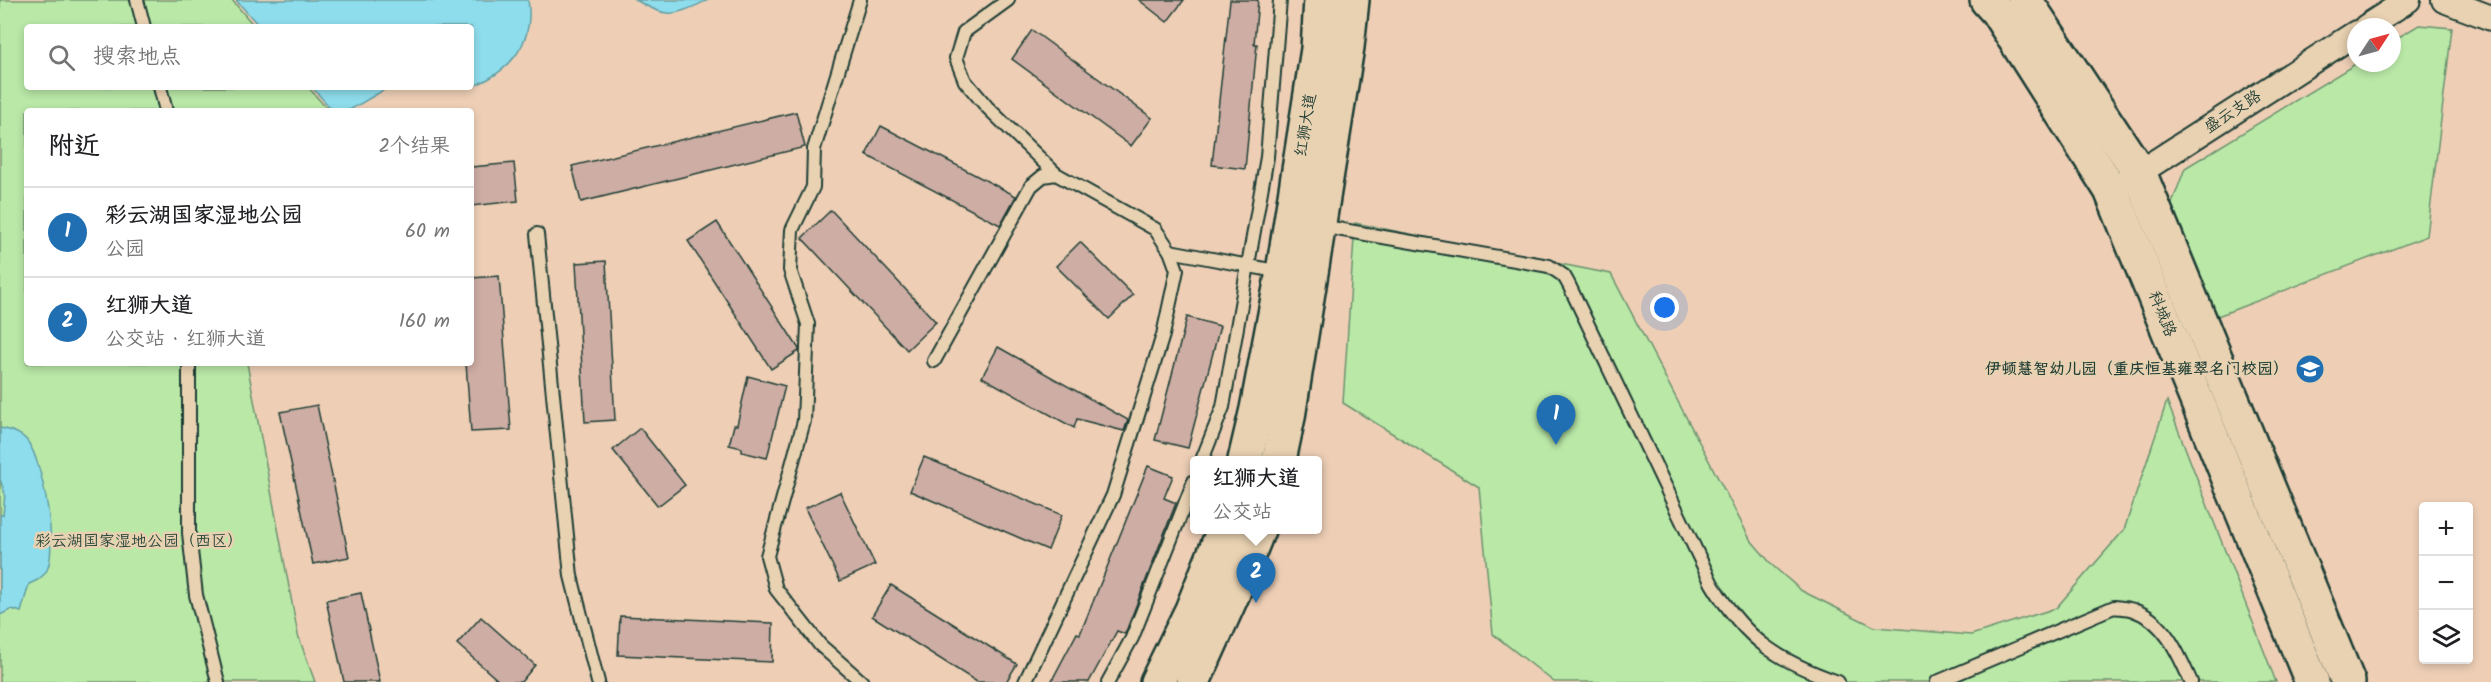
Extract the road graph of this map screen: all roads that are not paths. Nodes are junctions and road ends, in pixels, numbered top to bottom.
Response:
1 (137, 0) edge
2 (860, 0) edge
3 (1008, 0) edge
4 (1280, 0) edge
5 (1321, 0) edge
6 (1352, 0) edge
7 (1987, 0) edge
8 (2025, 0) edge
9 (2408, 0) edge
10 (2444, 0) edge
11 (2380, 18) edge
12 (2491, 18) edge
13 (143, 24) edge
14 (2347, 39) edge
15 (161, 90) edge
16 (165, 108) edge
17 (2139, 172) junction
18 (1056, 174) junction
19 (2111, 190) junction
20 (1318, 225) junction
21 (537, 234) dead end
22 (1170, 251) junction
23 (1248, 266) junction
24 (1283, 272) junction
25 (934, 361) dead end
26 (189, 366) edge
27 (1205, 456) edge
28 (1246, 456) edge
29 (1280, 456) edge
30 (1190, 491) edge
31 (1222, 534) edge
32 (1256, 534) edge
33 (218, 682) edge
34 (598, 682) edge
35 (862, 682) edge
36 (1025, 682) edge
37 (1108, 682) edge
38 (1157, 682) edge
39 (1192, 682) edge
40 (1838, 682) edge
41 (1937, 682) edge
42 (2191, 682) edge
43 (2312, 682) edge
44 (2348, 682) edge

1 - 13 lane
2 - 35 lane
3 - 18 lane
4 - 23 lane
5 - 24 main road, 红狮大道
6 - 20 main road, 红狮大道
7 - 19 main road, 科城路
8 - 17 main road, 科城路
9 - 11 street
10 - 12 street
14 - 17 street, 盛云支路
15 - 16 lane
17 - 19 street, 盛云支路
17 - 44 main road, 科城路
18 - 22 lane
18 - 25 lane
19 - 43 main road, 科城路
20 - 29 main road, 红狮大道
20 - 40 lane
21 - 34 lane
22 - 23 lane
22 - 36 lane
23 - 24 lane
23 - 27 lane
24 - 28 main road, 红狮大道
26 - 33 lane
30 - 37 lane
31 - 38 main road
32 - 39 main road
41 - 42 lane

